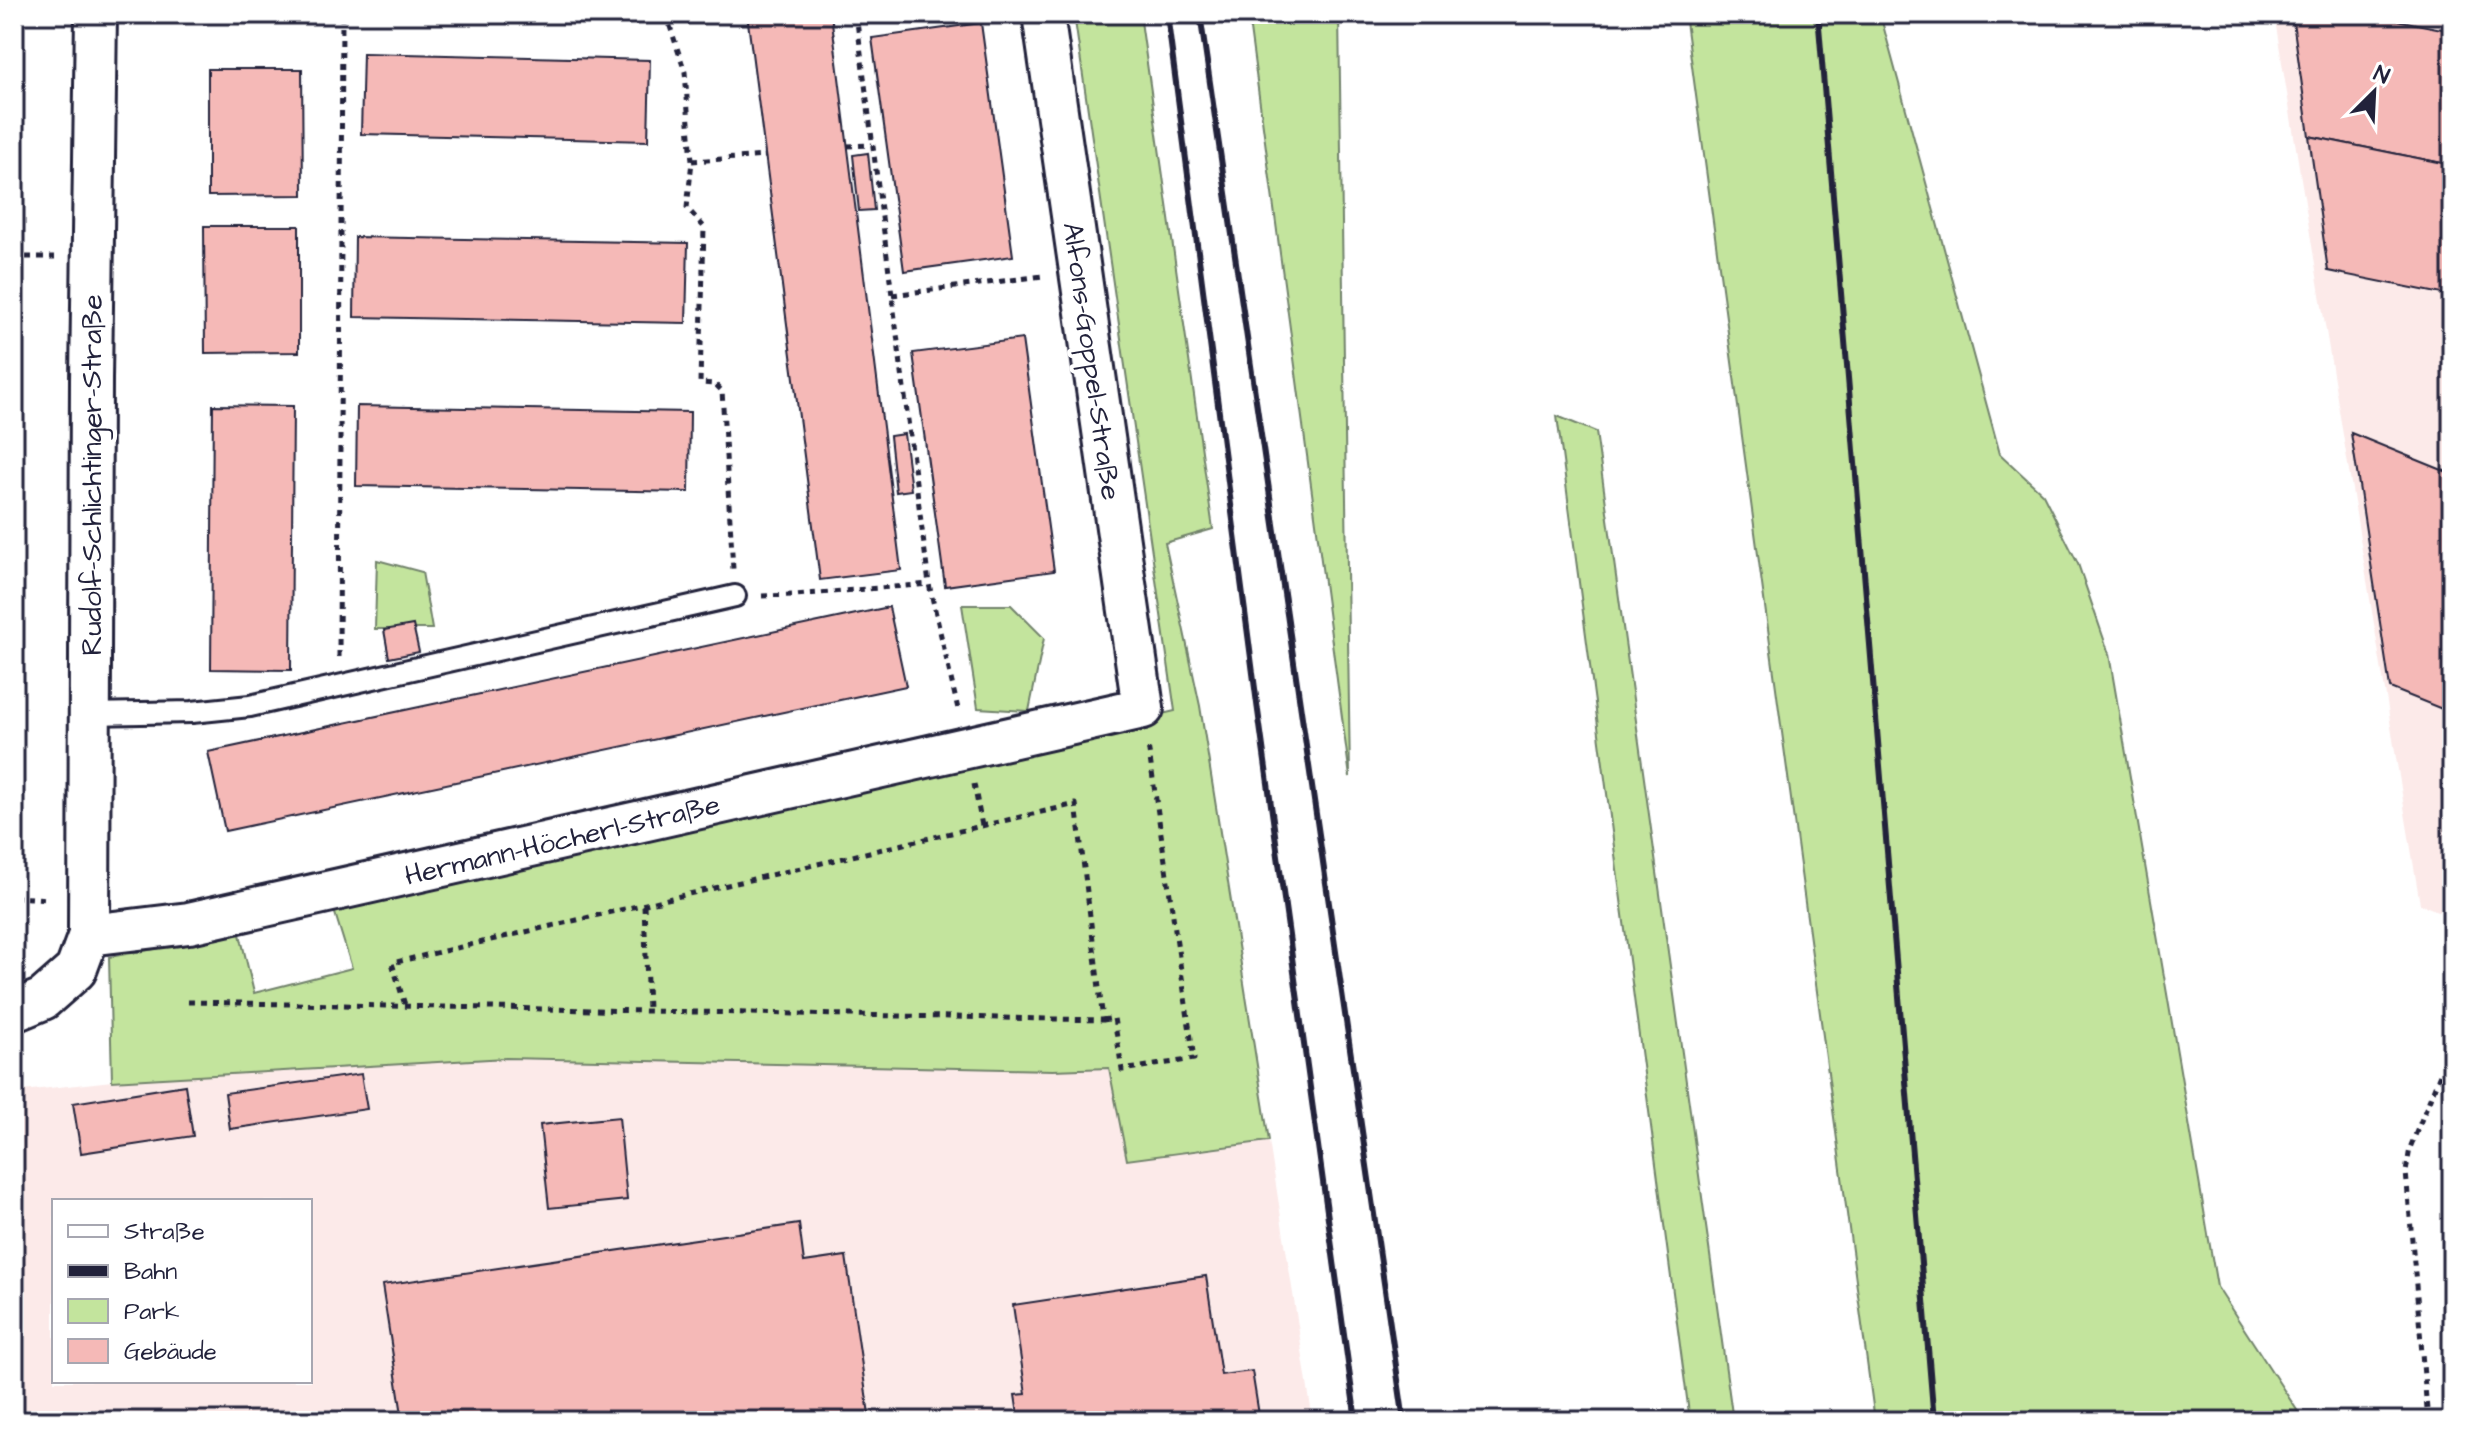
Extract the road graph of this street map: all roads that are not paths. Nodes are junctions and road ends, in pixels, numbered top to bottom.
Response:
1 (96, 14) edge
2 (1043, 14) edge
3 (735, 596) road end
4 (1143, 708) joint
5 (90, 714) junction
6 (89, 935) junction
7 (14, 1011) edge

1 - 5 street, Rudolf-Schlichtinger-Straße
2 - 4 street, Alfons-Goppel-Straße
3 - 5 lane
4 - 6 street, Hermann-Höcherl-Straße
5 - 6 street, Rudolf-Schlichtinger-Straße
6 - 7 street

